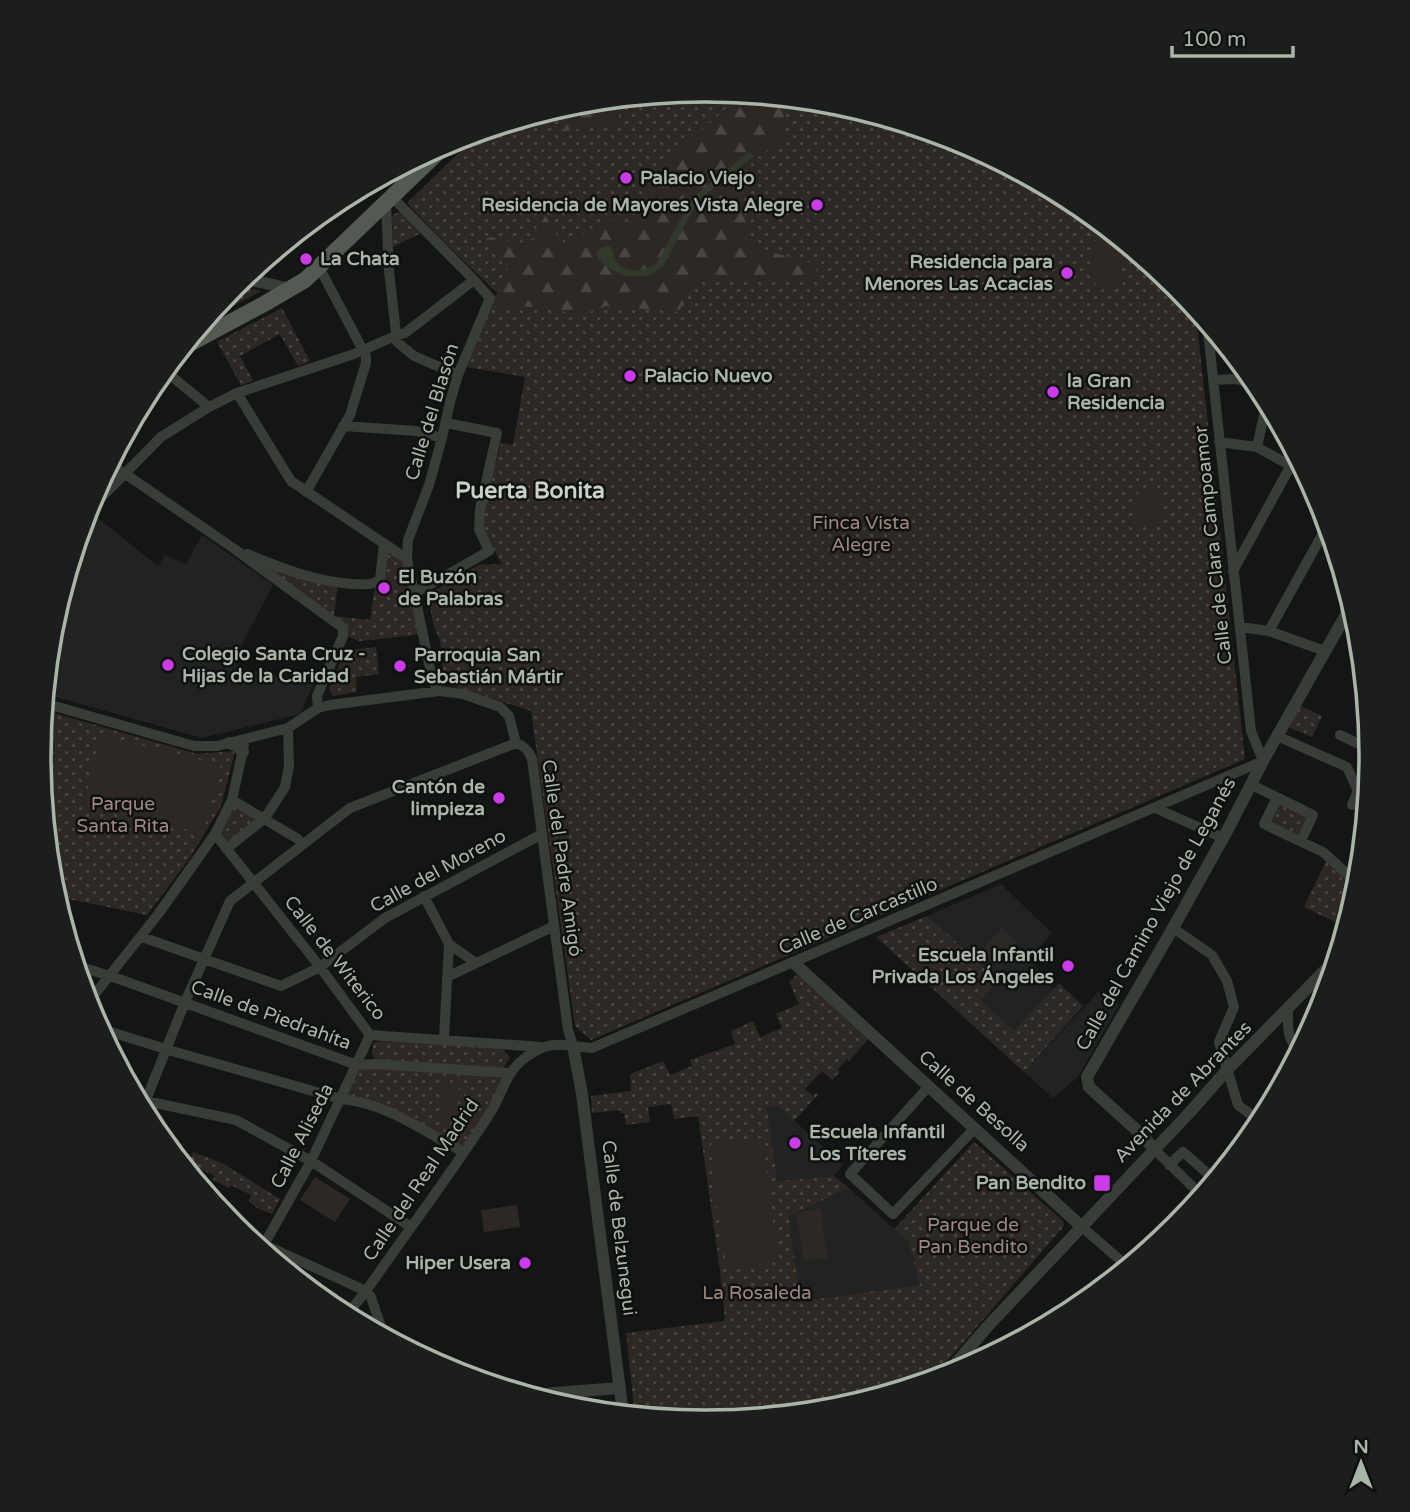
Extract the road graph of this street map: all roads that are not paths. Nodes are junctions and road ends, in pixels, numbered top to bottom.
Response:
1 (425, 165) edge
2 (402, 176) edge
3 (407, 182) junction
4 (389, 200) junction
5 (319, 267) junction
6 (474, 280) junction
7 (255, 281) edge
8 (291, 289) junction
9 (204, 336) edge
10 (395, 336) junction
11 (1209, 339) edge
12 (363, 351) junction
13 (458, 375) junction
14 (172, 377) edge
15 (1213, 380) junction
16 (1239, 380) edge
17 (237, 393) junction
18 (209, 407) junction
19 (1264, 416) edge
20 (446, 423) junction
21 (343, 426) junction
22 (442, 438) junction
23 (1219, 442) junction
24 (1257, 447) junction
25 (1291, 466) joint
26 (117, 469) edge
27 (124, 473) junction
28 (108, 490) edge
29 (306, 492) junction
30 (1321, 536) edge
31 (384, 544) junction
32 (233, 548) junction
33 (407, 559) junction
34 (1233, 571) junction
35 (415, 593) junction
36 (1344, 617) edge
37 (1240, 627) junction
38 (1269, 631) junction
39 (1325, 651) junction
40 (439, 691) junction
41 (53, 705) edge
42 (318, 708) junction
43 (288, 728) junction
44 (1340, 734) dead end
45 (1277, 736) junction
46 (246, 737) junction
47 (229, 743) junction
48 (516, 743) junction
49 (1359, 744) edge
50 (243, 752) junction
51 (1263, 761) junction
52 (1252, 785) junction
53 (1277, 798) junction
54 (232, 800) junction
55 (1352, 805) dead end
56 (1154, 808) junction
57 (265, 818) junction
58 (215, 834) junction
59 (542, 834) junction
60 (1223, 838) junction
61 (1301, 841) junction
62 (302, 844) junction
63 (226, 849) junction
64 (1348, 875) edge
65 (253, 883) junction
66 (424, 896) junction
67 (554, 926) junction
68 (1173, 928) junction
69 (142, 936) junction
70 (449, 944) junction
71 (203, 959) junction
72 (476, 963) junction
73 (794, 963) junction
74 (320, 967) junction
75 (86, 969) edge
76 (109, 976) junction
77 (447, 977) junction
78 (1319, 981) edge
79 (96, 993) edge
80 (185, 1002) junction
81 (1288, 1010) junction
82 (113, 1033) edge
83 (370, 1035) junction
84 (444, 1040) junction
85 (558, 1043) joint
86 (1293, 1043) edge
87 (573, 1046) junction
88 (544, 1047) junction
89 (165, 1049) junction
90 (357, 1065) junction
91 (1227, 1070) junction
92 (509, 1073) junction
93 (929, 1086) junction
94 (147, 1097) edge
95 (341, 1099) junction
96 (153, 1106) edge
97 (1252, 1115) edge
98 (975, 1128) junction
99 (1154, 1149) junction
100 (463, 1152) junction
101 (311, 1161) junction
102 (1169, 1165) junction
103 (1208, 1174) edge
104 (1195, 1189) edge
105 (411, 1227) junction
106 (1082, 1227) junction
107 (266, 1241) edge
108 (283, 1256) edge
109 (1121, 1261) edge
110 (366, 1291) junction
111 (353, 1307) edge
112 (380, 1324) edge
113 (961, 1357) edge
114 (620, 1388) junction
115 (556, 1393) edge
116 (622, 1405) edge

1 - 3 main road
2 - 3 street
3 - 4 main road
4 - 5 main road
4 - 6 street, Calle del Blasón
4 - 10 street
5 - 8 main road
5 - 12 street
6 - 10 street
6 - 13 street, Calle del Blasón
7 - 8 street
8 - 9 main road
10 - 12 street
10 - 13 street
11 - 15 street, Calle de Clara Campoamor
12 - 17 street
12 - 21 street
13 - 20 street, Calle del Blasón
14 - 18 street
15 - 16 street
15 - 23 street, Calle de Clara Campoamor
17 - 18 street
17 - 29 street
18 - 27 street
19 - 24 street
20 - 22 street, Calle del Blasón
20 - 35 street
21 - 22 street
21 - 29 street
22 - 33 street, Calle del Blasón
23 - 24 street
23 - 34 street, Calle de Clara Campoamor
24 - 25 street
25 - 34 street
26 - 27 street
27 - 28 street
27 - 32 street
29 - 31 street
30 - 38 street
31 - 32 street
31 - 33 street
32 - 42 street
33 - 35 street, Calle del Blasón
34 - 37 street, Calle de Clara Campoamor
35 - 40 street, Calle del Blasón
36 - 39 street, Calle del Camino Viejo de Leganés
37 - 38 street
37 - 51 street, Calle de Clara Campoamor
38 - 39 street
39 - 45 street, Calle del Camino Viejo de Leganés
40 - 42 street
40 - 48 street, Calle del Padre Amigó
41 - 47 street
42 - 43 street
43 - 46 street
43 - 57 street
44 - 49 street
45 - 51 street, Calle del Camino Viejo de Leganés
45 - 55 street
46 - 47 street
46 - 50 street
47 - 50 street
48 - 59 street, Calle del Padre Amigó
48 - 62 street
50 - 54 street
51 - 52 street, Calle del Camino Viejo de Leganés
51 - 56 street, Calle de Carcastillo
52 - 53 street
52 - 60 street, Calle del Camino Viejo de Leganés
53 - 61 street
53 - 61 street
54 - 57 street
54 - 58 street
56 - 60 street
56 - 73 street, Calle de Carcastillo
57 - 62 street
57 - 63 street
58 - 63 street, Calle de Witerico
58 - 69 street
59 - 66 street, Calle del Moreno
59 - 67 street, Calle del Padre Amigó
60 - 68 street, Calle del Camino Viejo de Leganés
61 - 64 street
62 - 65 street
63 - 65 street, Calle de Witerico
65 - 71 street
65 - 74 street, Calle de Witerico
66 - 70 street
66 - 74 street, Calle del Moreno
67 - 72 street
67 - 87 street, Calle del Padre Amigó
68 - 91 street
68 - 99 street, Calle del Camino Viejo de Leganés
69 - 71 street, Calle del Moreno
69 - 76 street
70 - 72 street
70 - 77 street
71 - 74 street, Calle del Moreno
71 - 80 street
72 - 77 street
73 - 87 street, Calle de Carcastillo
73 - 93 street, Calle de Besolla
74 - 83 street, Calle de Witerico
75 - 76 street, Calle de Piedrahíta
76 - 79 street
76 - 80 street, Calle de Piedrahíta
77 - 84 street
78 - 81 street, Avenida de Abrantes
80 - 89 street
80 - 90 street, Calle de Piedrahíta
81 - 86 street
81 - 91 street, Avenida de Abrantes
82 - 89 street
83 - 84 street, Calle de Witerico
83 - 90 street, Calle Aliseda
84 - 88 street, Calle de Witerico
85 - 87 street, Calle de Carcastillo
85 - 88 street, Calle del Real Madrid
87 - 114 street, Calle de Belzunegui
88 - 92 street, Calle del Real Madrid
89 - 94 street
89 - 95 street
90 - 92 street, Calle de Piedrahíta
90 - 95 street, Calle Aliseda
91 - 97 street
91 - 99 street, Avenida de Abrantes
92 - 100 street, Calle del Real Madrid
93 - 98 street, Calle de Besolla
93 - 98 street
95 - 100 street
95 - 101 street, Calle Aliseda
96 - 101 street
98 - 106 street, Calle de Besolla
99 - 102 street, Calle del Camino Viejo de Leganés
99 - 106 street, Avenida de Abrantes
100 - 105 street, Calle del Real Madrid
101 - 105 street
101 - 107 street, Calle Aliseda
102 - 103 street
102 - 104 street, Calle del Camino Viejo de Leganés
105 - 110 street, Calle del Real Madrid
106 - 109 street, Calle de Besolla
106 - 113 street, Avenida de Abrantes
108 - 110 street
110 - 111 street, Calle del Real Madrid
110 - 112 street
114 - 115 street
114 - 116 street, Calle de Belzunegui

